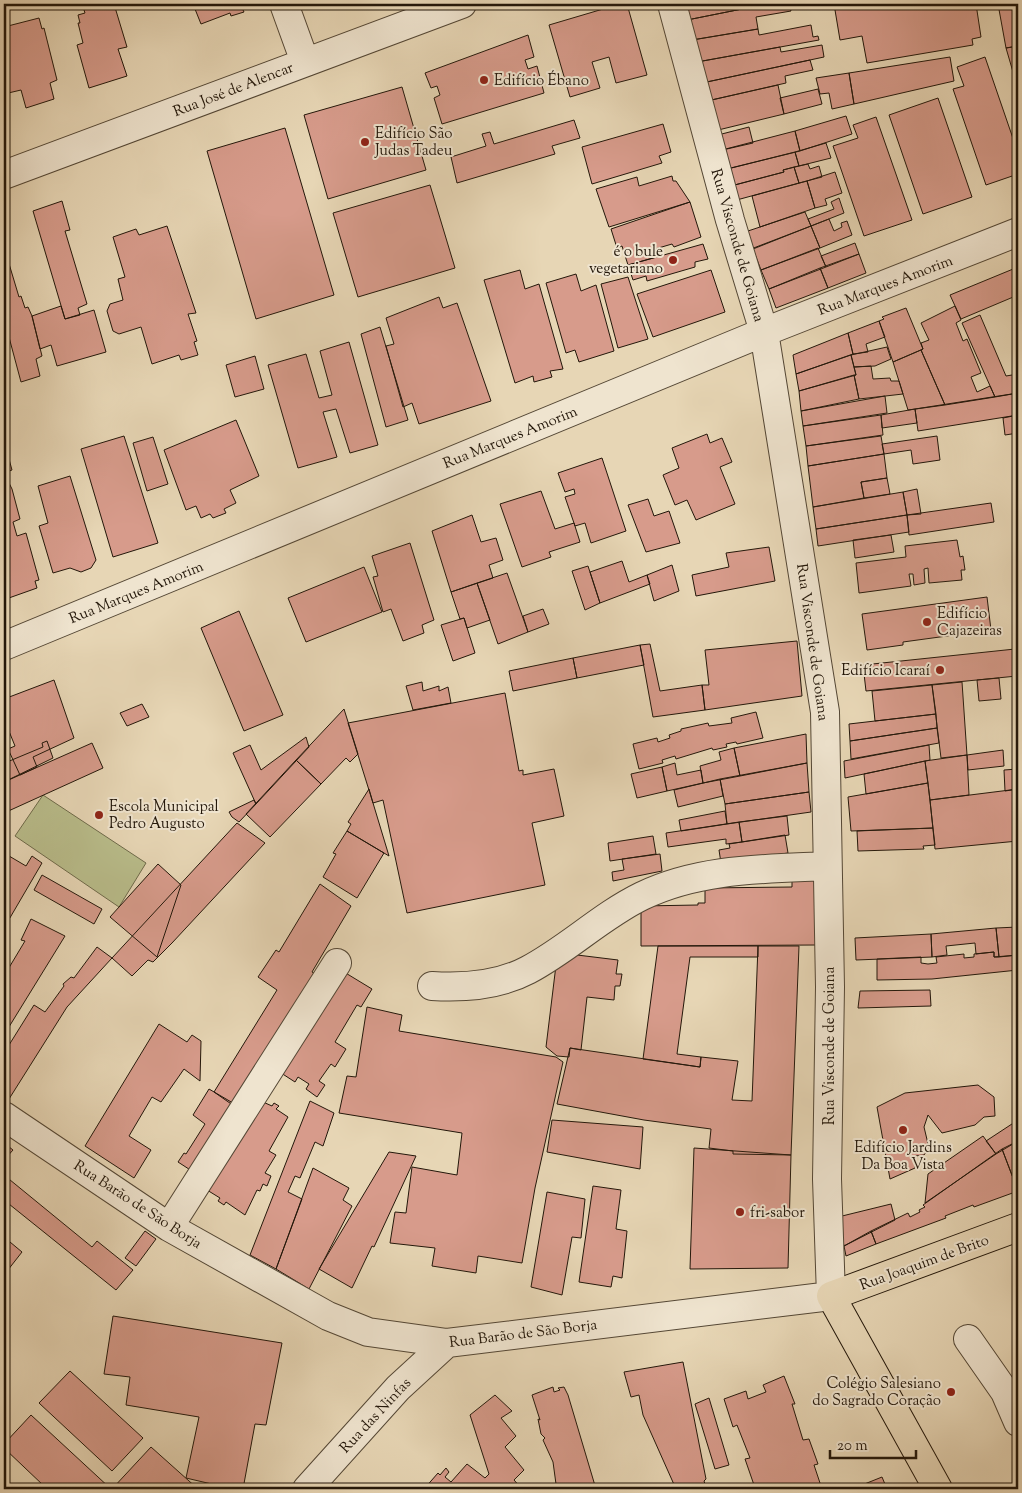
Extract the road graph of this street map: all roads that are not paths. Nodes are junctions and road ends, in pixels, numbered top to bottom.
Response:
1 (284, 4) edge
2 (462, 4) edge
3 (672, 4) edge
4 (305, 62) junction
5 (4, 175) edge
6 (1018, 232) edge
7 (764, 332) junction
8 (4, 646) edge
9 (827, 866) junction
10 (338, 963) dead end
11 (432, 986) dead end
12 (4, 1116) edge
13 (169, 1227) junction
14 (1018, 1228) edge
15 (831, 1296) junction
16 (968, 1339) dead end
17 (447, 1343) junction
18 (1018, 1422) edge
19 (307, 1489) edge
20 (938, 1489) edge

1 - 4 street
2 - 4 street, Rua José de Alencar
3 - 7 street, Rua Visconde de Goiana
4 - 5 street, Rua José de Alencar
6 - 7 street, Rua Marques Amorim
7 - 8 street, Rua Marques Amorim
7 - 9 street, Rua Visconde de Goiana
9 - 11 street
9 - 15 street, Rua Visconde de Goiana
10 - 13 street
12 - 13 street, Rua Barão de São Borja
13 - 17 street, Rua Barão de São Borja
14 - 15 main road, Rua Joaquim de Brito
15 - 17 street, Rua Barão de São Borja
15 - 20 main road
16 - 18 street
17 - 19 street, Rua das Ninfas

